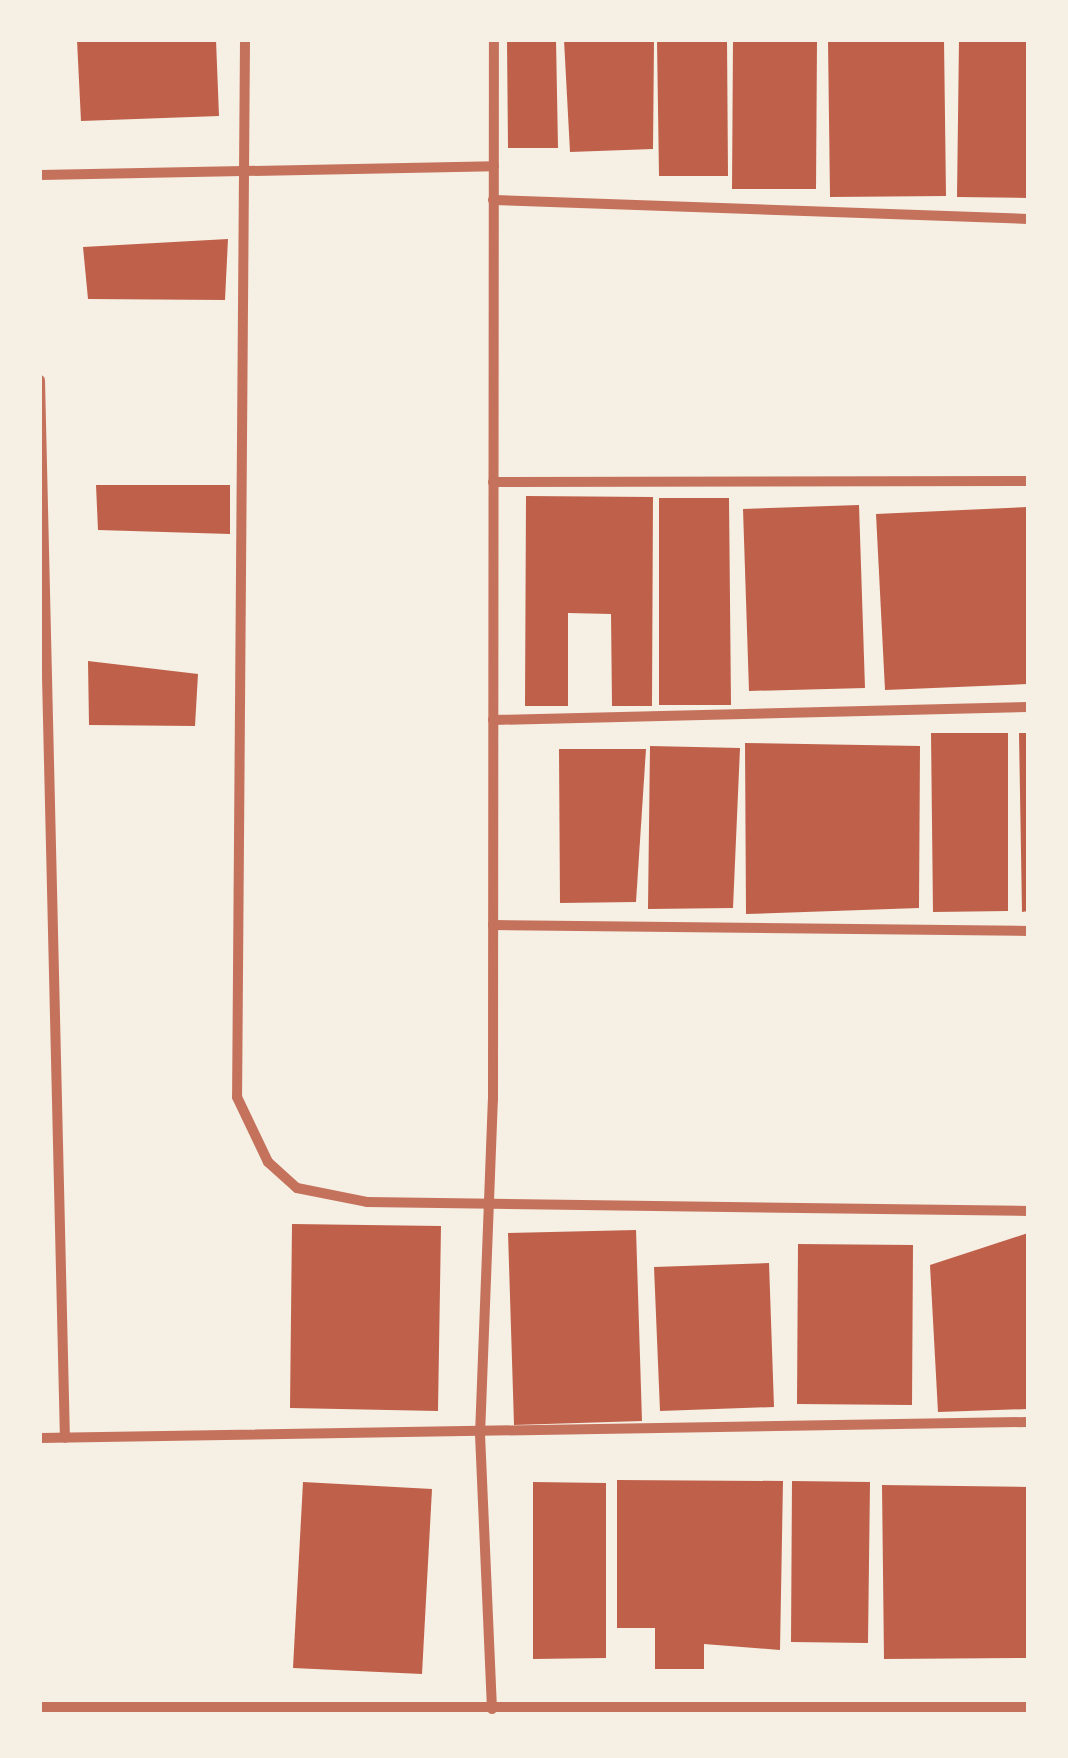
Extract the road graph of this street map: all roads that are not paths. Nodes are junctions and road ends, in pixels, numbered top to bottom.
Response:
1 (246, 40) edge
2 (494, 40) edge
3 (494, 166) junction
4 (245, 171) junction
5 (40, 175) edge
6 (494, 200) junction
7 (1028, 218) edge
8 (40, 380) edge
9 (1028, 481) edge
10 (493, 482) junction
11 (1028, 708) edge
12 (492, 720) junction
13 (493, 925) junction
14 (1028, 930) edge
15 (488, 1202) junction
16 (1028, 1211) edge
17 (1028, 1422) edge
18 (480, 1434) junction
19 (40, 1438) edge
20 (66, 1438) junction
21 (40, 1707) edge
22 (1028, 1707) edge
23 (492, 1708) junction
24 (900, 1712) edge
25 (668, 1713) edge

1 - 4 street
2 - 3 street
3 - 4 street
3 - 6 street
4 - 5 street
4 - 15 street
6 - 7 street
6 - 10 street
8 - 20 street
9 - 10 street
10 - 12 street
11 - 12 street
12 - 13 street
13 - 14 street
13 - 15 street
15 - 16 street
15 - 18 street
17 - 18 street
18 - 20 street
18 - 23 street
19 - 20 street
21 - 23 street
22 - 24 street
23 - 25 street
24 - 25 street

